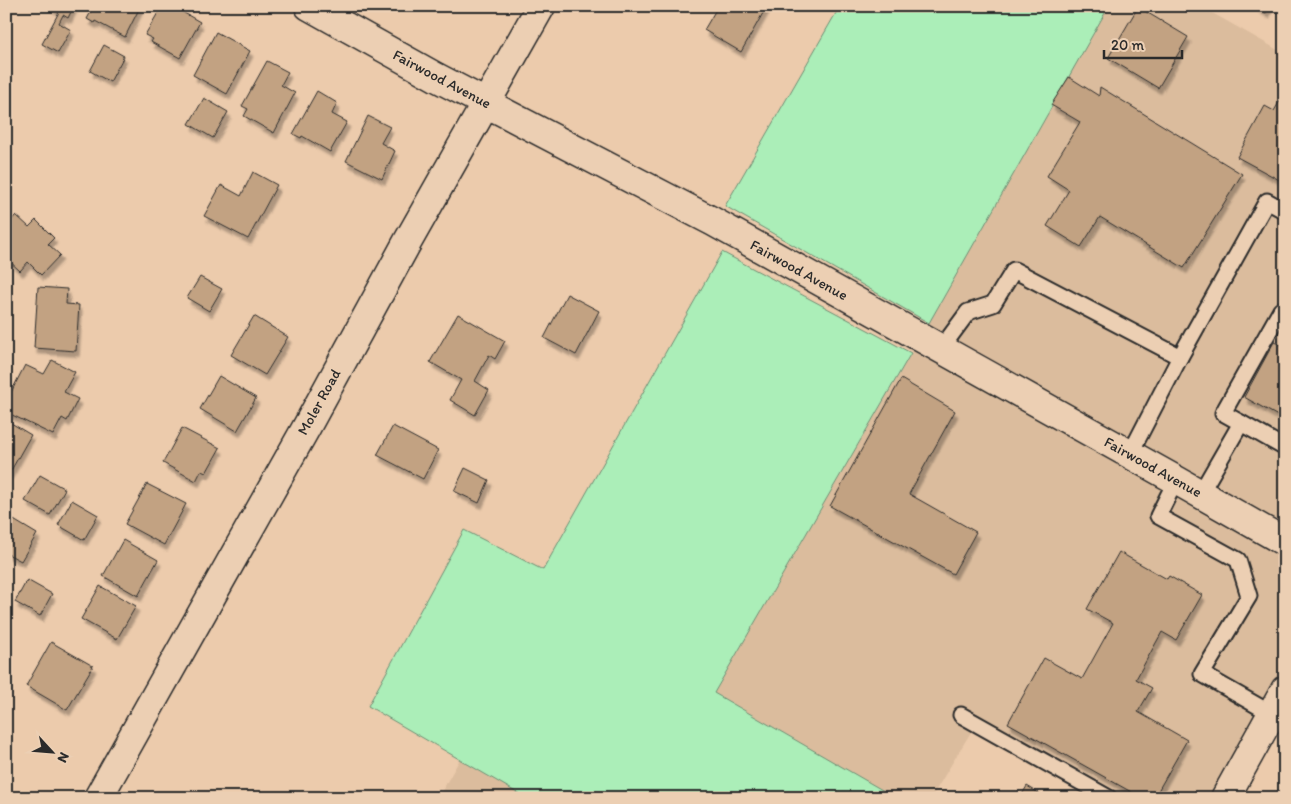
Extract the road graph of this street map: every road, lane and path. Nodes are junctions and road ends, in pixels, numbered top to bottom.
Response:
1 (309, 6) edge
2 (541, 6) edge
3 (485, 103) junction
4 (1285, 212) edge
5 (1285, 312) edge
6 (940, 350) junction
7 (1180, 357) junction
8 (1241, 423) junction
9 (1285, 448) edge
10 (1130, 454) junction
11 (1176, 480) junction
12 (1200, 494) junction
13 (1285, 542) edge
14 (1285, 690) edge
15 (1272, 714) junction
16 (961, 715) dead end
17 (98, 798) edge
18 (1109, 798) edge
19 (1225, 798) edge

1 - 3 street, Fairwood Avenue
2 - 3 street, Moler Road
3 - 6 street, Fairwood Avenue
3 - 17 street, Moler Road
4 - 7 lane
5 - 8 lane
6 - 7 lane
6 - 10 street, Fairwood Avenue
7 - 10 lane
8 - 9 lane
8 - 12 lane
10 - 11 street, Fairwood Avenue
11 - 12 street, Fairwood Avenue
11 - 15 lane
12 - 13 street, Fairwood Avenue
14 - 15 street
15 - 19 street
16 - 18 lane

